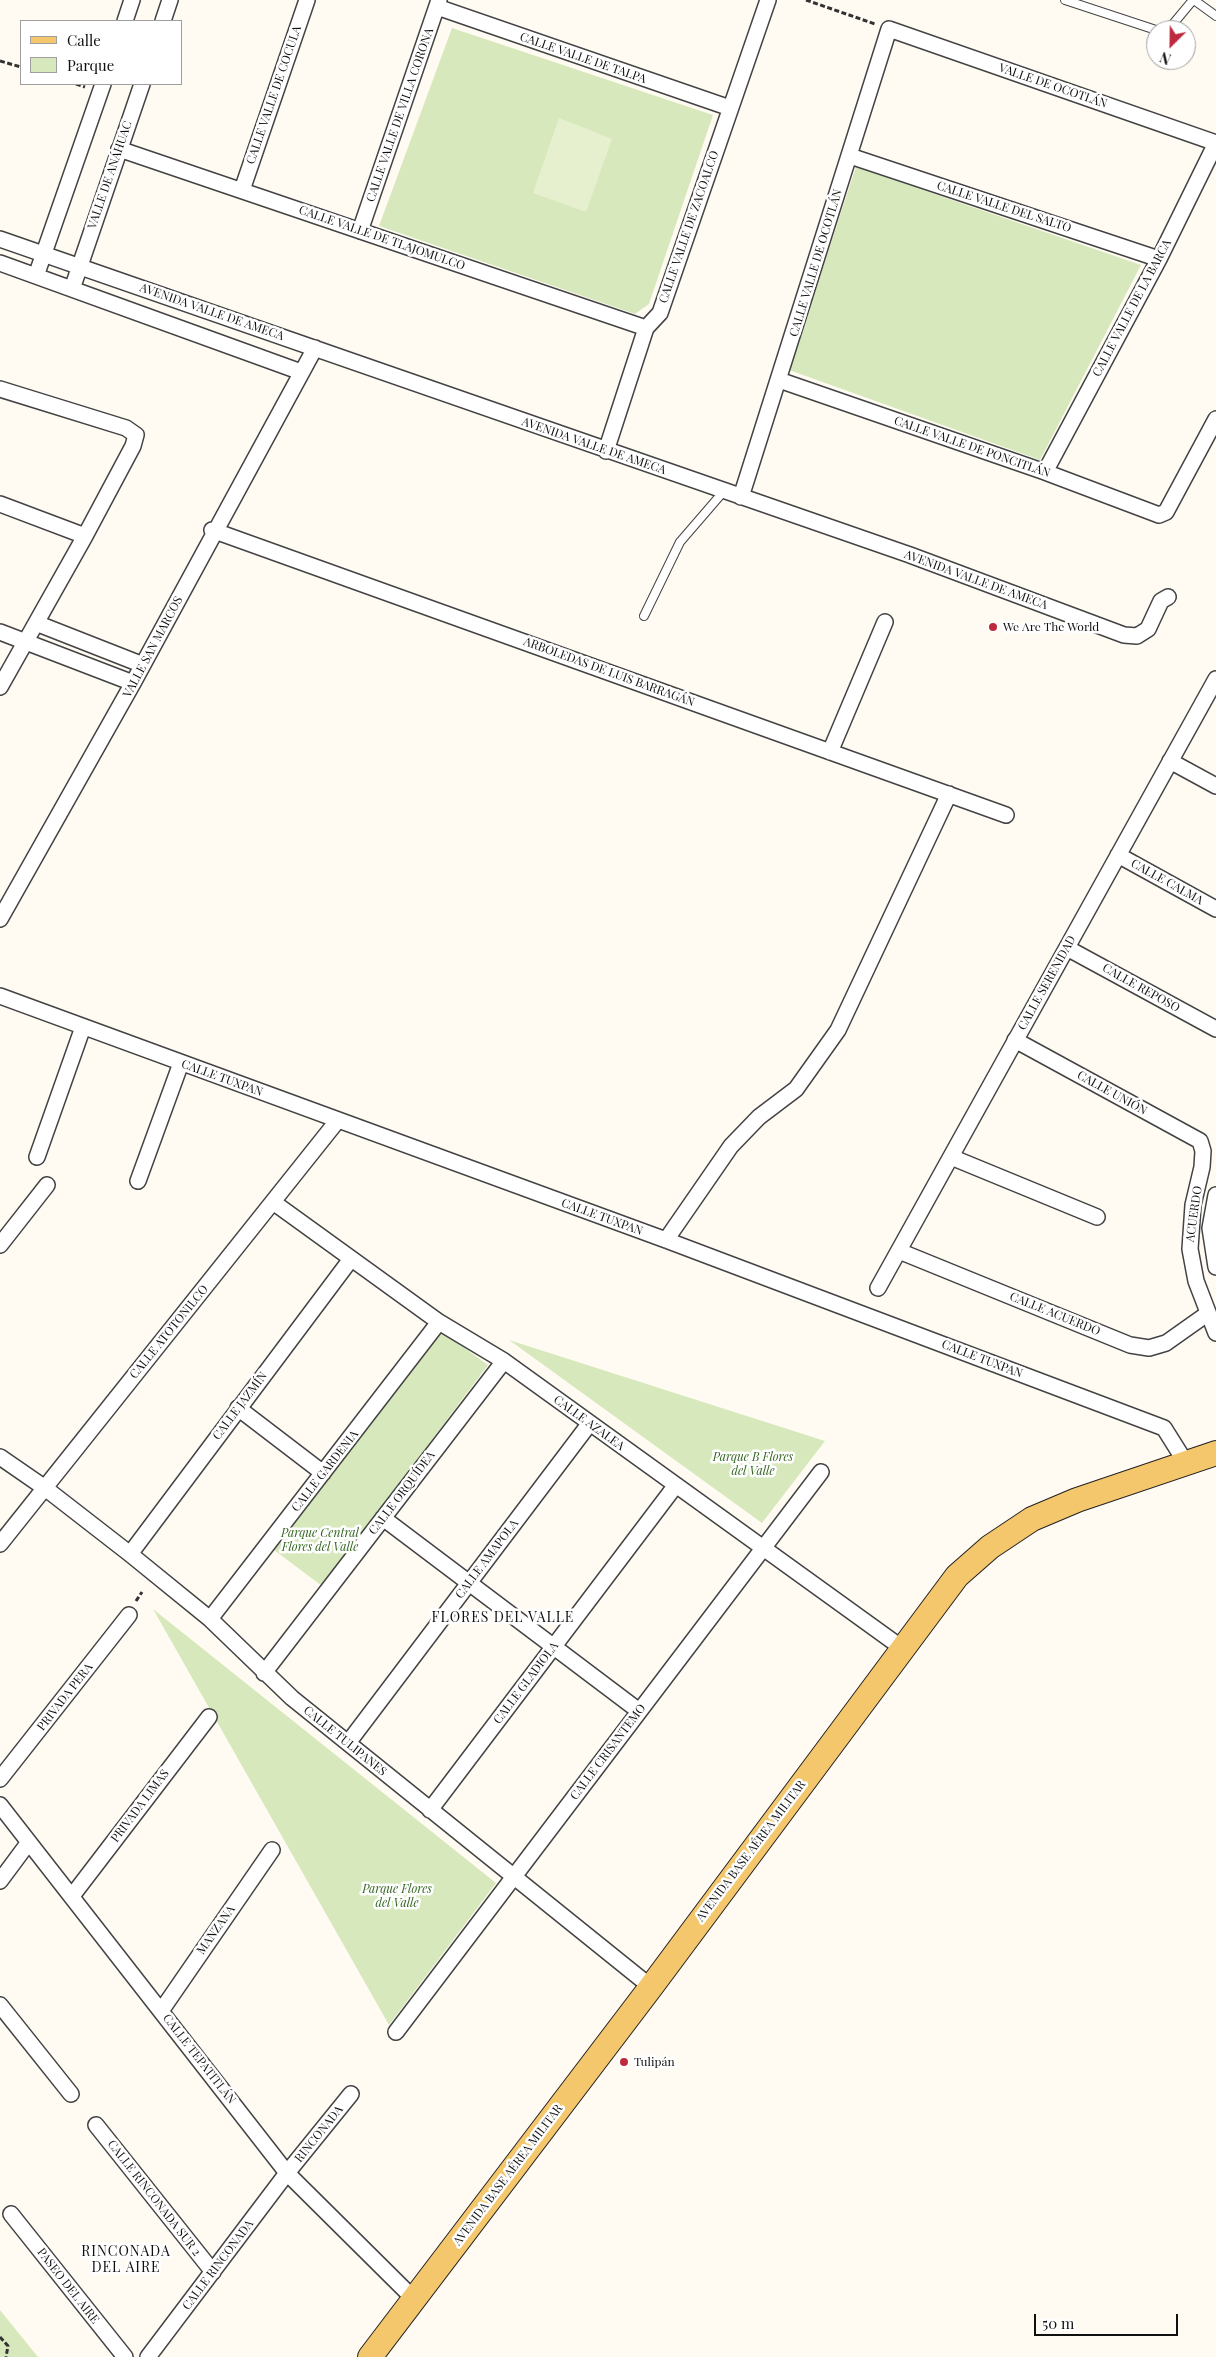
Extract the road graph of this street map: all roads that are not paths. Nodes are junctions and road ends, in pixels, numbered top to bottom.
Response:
1 (132, 0) edge
2 (170, 0) edge
3 (307, 0) edge
4 (768, 0) edge
5 (1064, 0) edge
6 (1194, 0) edge
7 (438, 4) edge
8 (1216, 16) edge
9 (125, 20) edge
10 (163, 20) edge
11 (1177, 20) edge
12 (1146, 27) edge
13 (890, 29) joint
14 (103, 85) edge
15 (142, 85) edge
16 (730, 108) junction
17 (1216, 143) edge
18 (119, 149) junction
19 (850, 156) junction
20 (242, 190) junction
21 (360, 231) junction
22 (0, 239) edge
23 (44, 254) junction
24 (1159, 259) junction
25 (0, 263) edge
26 (80, 266) junction
27 (36, 276) junction
28 (72, 289) junction
29 (646, 328) junction
30 (315, 348) junction
31 (301, 372) junction
32 (779, 380) junction
33 (0, 389) edge
34 (1216, 419) edge
35 (606, 451) junction
36 (1045, 472) junction
37 (724, 491) junction
38 (741, 497) junction
39 (0, 504) edge
40 (214, 531) junction
41 (84, 536) junction
42 (1168, 597) dead end
43 (644, 616) dead end
44 (885, 622) dead end
45 (36, 623) junction
46 (0, 632) edge
47 (25, 642) junction
48 (143, 665) junction
49 (1216, 679) edge
50 (134, 683) junction
51 (0, 687) edge
52 (830, 752) junction
53 (1170, 761) junction
54 (1216, 786) edge
55 (949, 794) junction
56 (1006, 815) dead end
57 (1118, 855) junction
58 (1216, 909) edge
59 (0, 919) edge
60 (1067, 948) junction
61 (0, 996) edge
62 (83, 1027) junction
63 (1216, 1029) edge
64 (1016, 1040) junction
65 (181, 1062) junction
66 (338, 1120) junction
67 (1210, 1151) edge
68 (951, 1157) junction
69 (37, 1158) dead end
70 (138, 1181) dead end
71 (47, 1185) dead end
72 (1216, 1195) edge
73 (273, 1202) junction
74 (1097, 1217) dead end
75 (666, 1240) junction
76 (0, 1245) edge
77 (899, 1251) junction
78 (351, 1259) junction
79 (1216, 1266) edge
80 (878, 1288) dead end
81 (1207, 1314) junction
82 (439, 1322) junction
83 (1216, 1333) edge
84 (504, 1361) junction
85 (238, 1408) junction
86 (590, 1423) junction
87 (1216, 1453) edge
88 (0, 1457) edge
89 (1186, 1463) junction
90 (820, 1472) dead end
91 (323, 1473) junction
92 (676, 1485) junction
93 (45, 1488) junction
94 (383, 1518) junction
95 (0, 1544) edge
96 (763, 1548) junction
97 (130, 1554) junction
98 (469, 1583) junction
99 (129, 1616) dead end
100 (210, 1620) junction
101 (554, 1647) junction
102 (902, 1648) junction
103 (264, 1673) junction
104 (639, 1711) junction
105 (209, 1717) dead end
106 (348, 1743) junction
107 (0, 1780) edge
108 (0, 1804) edge
109 (430, 1810) junction
110 (29, 1842) junction
111 (272, 1850) dead end
112 (514, 1876) junction
113 (0, 1881) edge
114 (72, 1896) junction
115 (651, 1987) junction
116 (0, 2005) edge
117 (161, 2011) junction
118 (396, 2032) dead end
119 (71, 2094) dead end
120 (351, 2094) dead end
121 (96, 2124) dead end
122 (287, 2173) junction
123 (12, 2214) dead end
124 (213, 2272) junction
125 (414, 2299) junction
126 (125, 2357) edge
127 (148, 2357) edge
128 (370, 2357) edge

1 - 9 street
2 - 10 street
3 - 20 street, CALLE VALLE DE COCULA
4 - 16 street, CALLE VALLE DE ZACOALCO
5 - 12 lane
6 - 8 lane
6 - 11 lane
7 - 16 street, CALLE VALLE DE TALPA
7 - 21 street, CALLE VALLE DE VILLA CORONA
13 - 17 street, VALLE DE OCOTLÁN
13 - 19 street, CALLE VALLE DE OCOTLÁN
14 - 23 street
15 - 18 street, VALLE DE ANÁHUAC
16 - 29 street, CALLE VALLE DE ZACOALCO
17 - 24 street, CALLE VALLE DE LA BARCA
18 - 20 street, CALLE VALLE DE TLAJOMULCO
18 - 26 street, VALLE DE ANÁHUAC
19 - 24 street, CALLE VALLE DEL SALTO
19 - 32 street, CALLE VALLE DE OCOTLÁN
20 - 21 street, CALLE VALLE DE TLAJOMULCO
21 - 29 street, CALLE VALLE DE TLAJOMULCO
22 - 23 street, AVENIDA VALLE DE AMECA
23 - 26 street, AVENIDA VALLE DE AMECA
23 - 27 street
24 - 36 street, CALLE VALLE DE LA BARCA
25 - 27 street
26 - 28 street, VALLE DE ANÁHUAC
26 - 30 street, AVENIDA VALLE DE AMECA
27 - 28 street
28 - 31 street
29 - 35 street, CALLE VALLE DE ZACOALCO
30 - 31 street, VALLE SAN MARCOS
30 - 35 street, AVENIDA VALLE DE AMECA
31 - 40 street, VALLE SAN MARCOS
32 - 36 street, CALLE VALLE DE PONCITLÁN
32 - 38 street, CALLE VALLE DE OCOTLÁN
33 - 41 street
34 - 36 street, CALLE VALLE DE PONCITLÁN
35 - 37 street, AVENIDA VALLE DE AMECA
37 - 38 street, AVENIDA VALLE DE AMECA
37 - 43 lane
38 - 42 street, AVENIDA VALLE DE AMECA
39 - 41 street
40 - 48 street, VALLE SAN MARCOS
40 - 52 street, ARBOLEDAS DE LUIS BARRAGÁN
41 - 45 street
44 - 52 street
45 - 47 street
45 - 48 street
46 - 47 street
47 - 50 street
47 - 51 street
48 - 50 street, VALLE SAN MARCOS
49 - 53 street, CALLE SERENIDAD
50 - 59 street, VALLE SAN MARCOS
52 - 55 street, ARBOLEDAS DE LUIS BARRAGÁN
53 - 54 street
53 - 57 street, CALLE SERENIDAD
55 - 56 street, ARBOLEDAS DE LUIS BARRAGÁN
55 - 75 street
57 - 58 street, CALLE CALMA
57 - 60 street, CALLE SERENIDAD
60 - 63 street, CALLE REPOSO
60 - 64 street, CALLE SERENIDAD
61 - 62 street, CALLE TUXPAN
62 - 65 street, CALLE TUXPAN
62 - 69 street
64 - 67 street, CALLE UNIÓN
64 - 68 street, CALLE SERENIDAD
65 - 66 street, CALLE TUXPAN
65 - 70 street
66 - 73 street, CALLE ATOTONILCO
66 - 75 street, CALLE TUXPAN
67 - 81 street, ACUERDO
68 - 74 street
68 - 77 street, CALLE SERENIDAD
71 - 76 street
72 - 79 street, ACUERDO
73 - 78 street, CALLE AZALEA
73 - 93 street, CALLE ATOTONILCO
75 - 89 street, CALLE TUXPAN
77 - 80 street, CALLE SERENIDAD
77 - 81 street, CALLE ACUERDO
78 - 82 street, CALLE AZALEA
78 - 85 street, CALLE JAZMÍN
81 - 83 street, ACUERDO
82 - 84 street, CALLE AZALEA
82 - 91 street, CALLE GARDENIA
84 - 86 street, CALLE AZALEA
84 - 94 street, CALLE ORQUÍDEA
85 - 91 street
85 - 97 street, CALLE JAZMÍN
86 - 92 street, CALLE AZALEA
86 - 98 street, CALLE AMAPOLA
87 - 89 main road, AVENIDA BASE AÉREA MILITAR
88 - 93 street, CALLE TULIPANES
89 - 102 main road, AVENIDA BASE AÉREA MILITAR
90 - 96 street, CALLE CRISANTEMO
91 - 100 street, CALLE GARDENIA
92 - 96 street, CALLE AZALEA
92 - 101 street, CALLE GLADIOLA
93 - 95 street, CALLE ATOTONILCO
93 - 97 street, CALLE TULIPANES
94 - 98 street
94 - 103 street, CALLE ORQUÍDEA
96 - 102 street, CALLE AZALEA
96 - 104 street, CALLE CRISANTEMO
97 - 100 street, CALLE TULIPANES
98 - 101 street
98 - 106 street, CALLE AMAPOLA
99 - 107 street, PRIVADA PERA
100 - 103 street, CALLE TULIPANES
101 - 104 street
101 - 109 street, CALLE GLADIOLA
102 - 115 main road, AVENIDA BASE AÉREA MILITAR
103 - 106 street, CALLE TULIPANES
104 - 112 street, CALLE CRISANTEMO
105 - 114 street, PRIVADA LIMAS
106 - 109 street, CALLE TULIPANES
108 - 110 street, CALLE TEPATITLÁN
109 - 112 street, CALLE TULIPANES
110 - 113 street
110 - 114 street, CALLE TEPATITLÁN
111 - 117 street, MANZANA
112 - 115 street, CALLE TULIPANES
112 - 118 street, CALLE CRISANTEMO
114 - 117 street, CALLE TEPATITLÁN
115 - 125 main road, AVENIDA BASE AÉREA MILITAR
116 - 119 street
117 - 122 street, CALLE TEPATITLÁN
120 - 122 street, RINCONADA
121 - 124 street, CALLE RINCONADA SUR 2
122 - 124 street, CALLE RINCONADA
122 - 125 street, CALLE TEPATITLÁN
123 - 126 street, PASEO DEL AIRE
124 - 127 street, CALLE RINCONADA
125 - 128 main road, AVENIDA BASE AÉREA MILITAR

